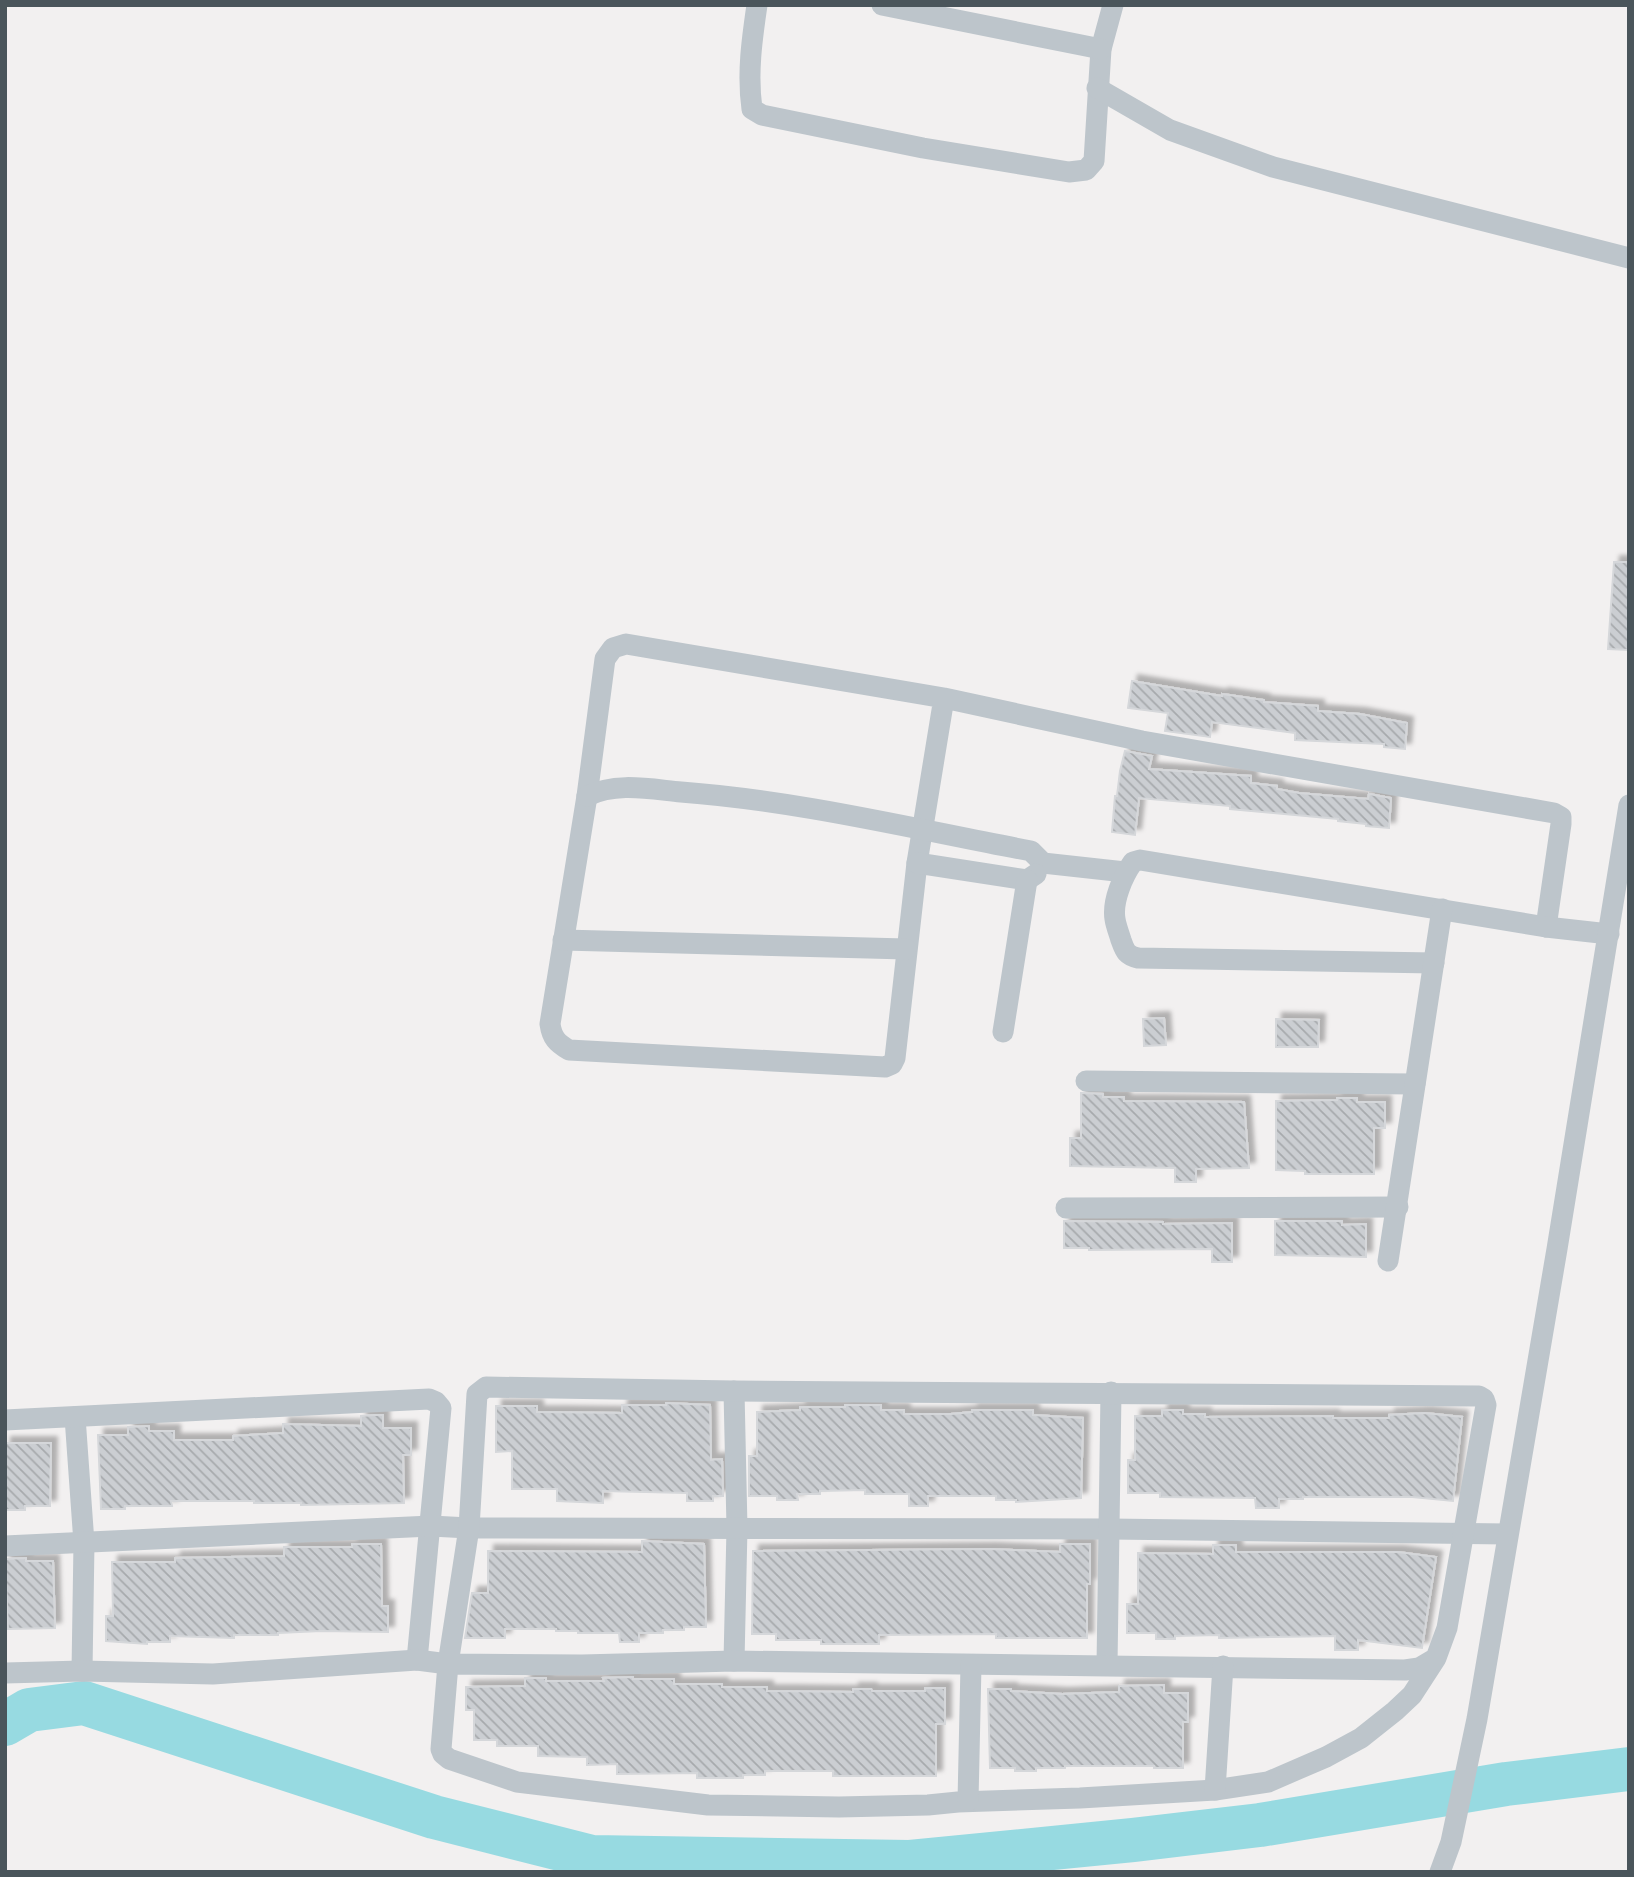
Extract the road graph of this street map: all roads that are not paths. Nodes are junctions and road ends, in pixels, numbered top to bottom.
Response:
1 (757, 5) edge
2 (882, 5) edge
3 (1113, 5) edge
4 (1101, 49) junction
5 (1097, 88) junction
6 (1629, 258) edge
7 (944, 698) junction
8 (587, 796) junction
9 (1629, 806) edge
10 (923, 829) junction
11 (917, 863) junction
12 (1043, 863) junction
13 (1125, 872) junction
14 (1027, 880) junction
15 (1442, 909) junction
16 (1546, 927) junction
17 (1609, 934) junction
18 (563, 940) junction
19 (906, 949) junction
20 (1434, 963) junction
21 (1003, 1032) dead end
22 (1086, 1081) dead end
23 (1415, 1084) junction
24 (1398, 1207) junction
25 (1066, 1208) dead end
26 (1388, 1261) dead end
27 (734, 1391) junction
28 (1111, 1392) junction
29 (75, 1417) junction
30 (5, 1420) edge
31 (431, 1526) junction
32 (469, 1528) junction
33 (737, 1528) junction
34 (1109, 1529) junction
35 (1462, 1533) junction
36 (1507, 1534) junction
37 (84, 1543) junction
38 (5, 1546) edge
39 (1436, 1658) junction
40 (417, 1660) junction
41 (734, 1661) junction
42 (448, 1664) junction
43 (971, 1665) junction
44 (1107, 1665) junction
45 (1223, 1667) junction
46 (82, 1671) junction
47 (5, 1673) edge
48 (1215, 1790) junction
49 (968, 1801) junction
50 (1440, 1872) edge

1 - 5 street
2 - 4 street
3 - 4 street
4 - 5 street
5 - 6 street
7 - 8 street
7 - 10 street
7 - 16 street
8 - 10 street
8 - 18 street
9 - 17 street
10 - 11 street
10 - 12 street
11 - 14 street
11 - 19 street
12 - 13 street
12 - 14 street
13 - 15 street
13 - 20 street
14 - 21 street
15 - 16 street
15 - 20 street
16 - 17 street
17 - 36 street
18 - 19 street
18 - 19 street
20 - 23 street
22 - 23 street
23 - 24 street
24 - 25 street
24 - 26 street
27 - 28 street
27 - 32 street
27 - 33 street
28 - 34 street
28 - 35 street
29 - 30 street
29 - 31 street
29 - 37 street
31 - 32 street
31 - 37 street
31 - 40 street
32 - 33 street
32 - 42 street
33 - 34 street
33 - 41 street
34 - 35 street
34 - 44 street
35 - 36 street
35 - 39 street
36 - 50 street
37 - 38 street
37 - 46 street
39 - 45 street
39 - 48 street
40 - 42 street
40 - 46 street
41 - 42 street
41 - 43 street
42 - 49 street
43 - 44 street
43 - 49 street
44 - 45 street
45 - 48 street
46 - 47 street
48 - 49 street

